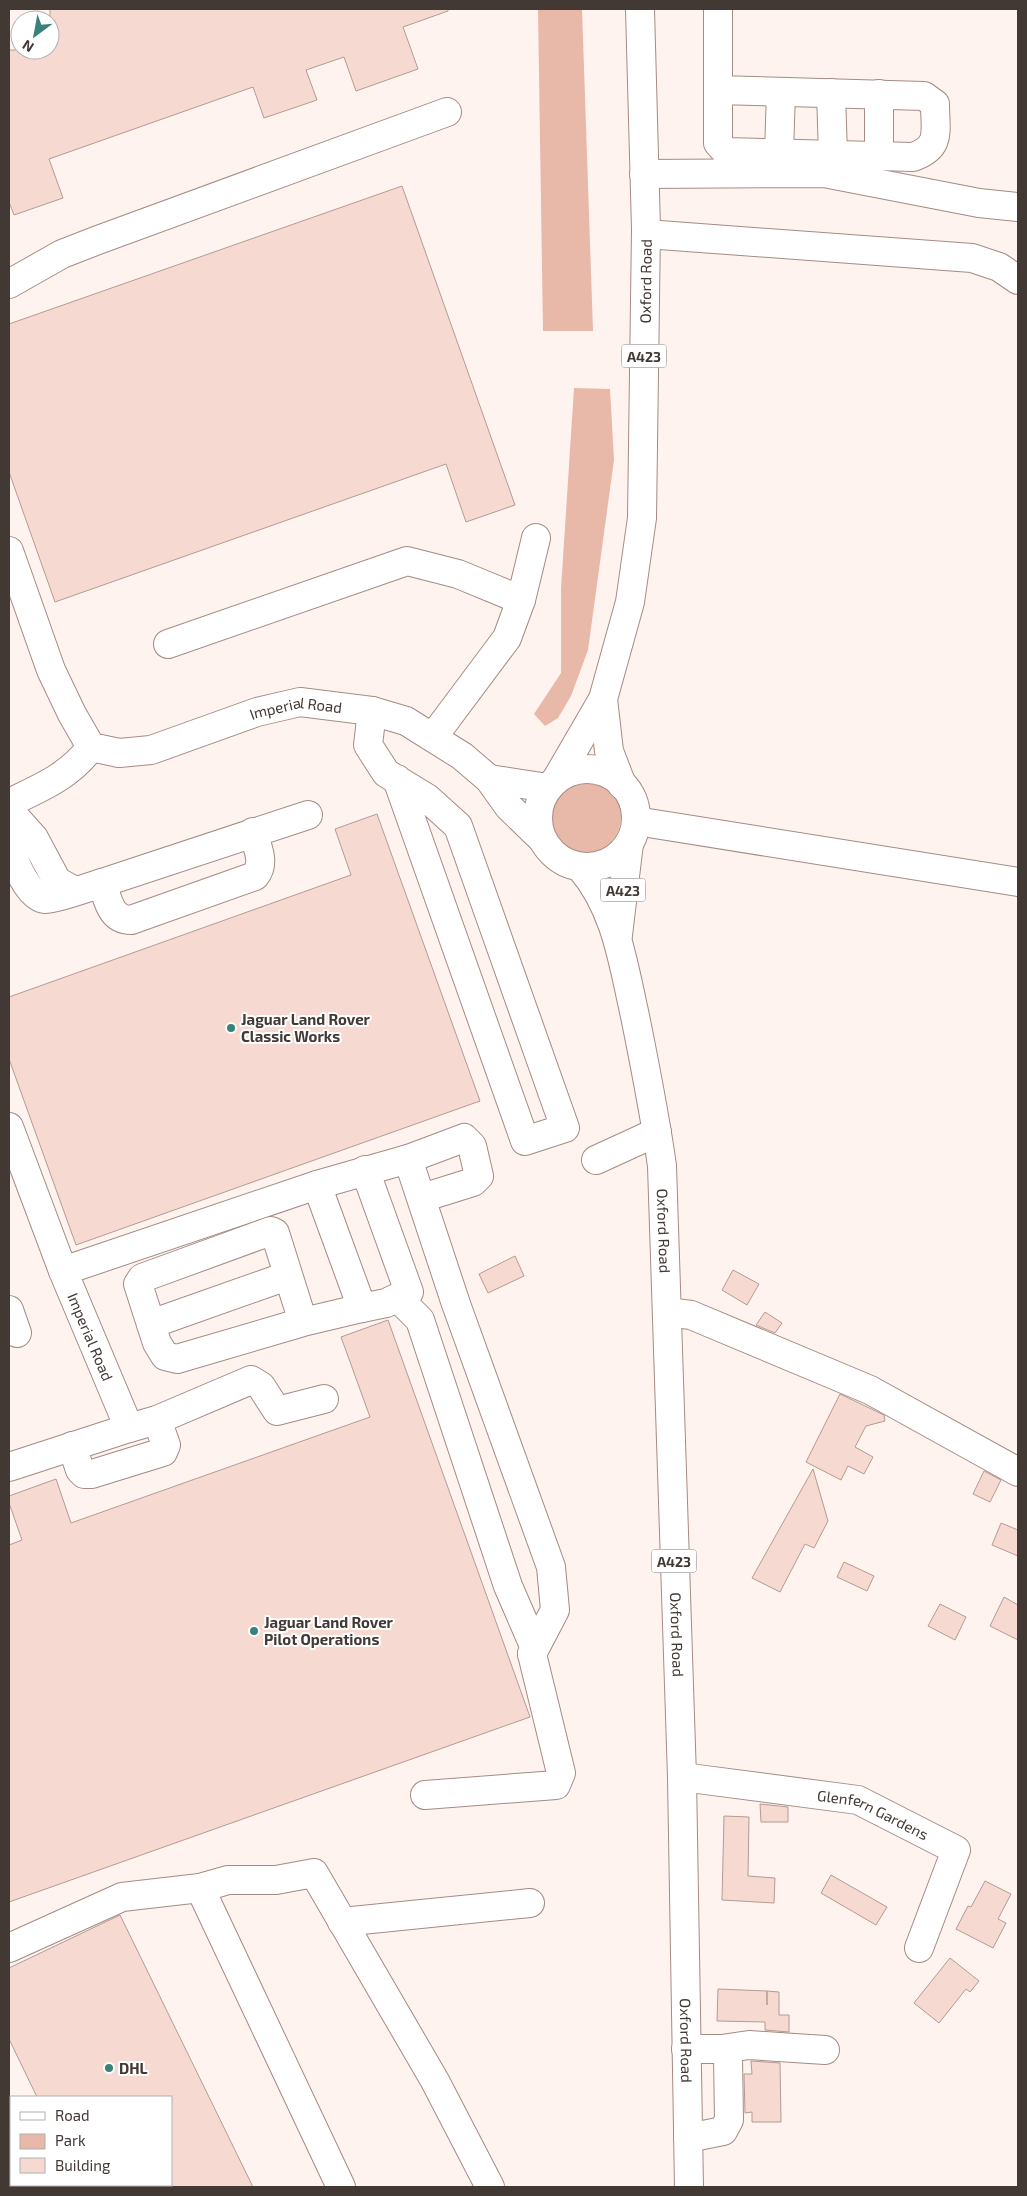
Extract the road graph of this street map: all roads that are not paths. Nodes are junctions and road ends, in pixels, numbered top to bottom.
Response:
1 (640, 9) edge
2 (718, 9) edge
3 (718, 90) junction
4 (781, 92) junction
5 (831, 93) junction
6 (879, 94) junction
7 (447, 112) dead end
8 (832, 155) junction
9 (879, 157) junction
10 (778, 160) junction
11 (644, 174) junction
12 (1018, 207) edge
13 (646, 234) junction
14 (1018, 280) edge
15 (9, 284) edge
16 (536, 538) dead end
17 (9, 551) edge
18 (521, 600) junction
19 (168, 644) dead end
20 (603, 698) junction
21 (372, 711) junction
22 (433, 737) junction
23 (91, 747) junction
24 (397, 779) junction
25 (489, 779) junction
26 (552, 784) junction
27 (622, 785) junction
28 (10, 809) edge
29 (308, 815) dead end
30 (253, 832) junction
31 (632, 832) junction
32 (542, 839) junction
33 (580, 867) junction
34 (1018, 882) edge
35 (102, 883) junction
36 (618, 938) junction
37 (9, 1127) edge
38 (657, 1132) junction
39 (408, 1159) junction
40 (596, 1160) dead end
41 (365, 1170) junction
42 (317, 1185) junction
43 (422, 1198) junction
44 (62, 1271) junction
45 (287, 1276) junction
46 (398, 1298) junction
47 (456, 1304) junction
48 (362, 1308) junction
49 (666, 1312) junction
50 (420, 1320) junction
51 (303, 1322) junction
52 (151, 1324) junction
53 (324, 1399) dead end
54 (496, 1412) junction
55 (157, 1420) junction
56 (129, 1428) junction
57 (455, 1430) junction
58 (72, 1446) junction
59 (9, 1467) edge
60 (1018, 1472) edge
61 (532, 1654) junction
62 (682, 1777) junction
63 (424, 1795) dead end
64 (200, 1888) junction
65 (530, 1903) dead end
66 (342, 1922) junction
67 (9, 1948) edge
68 (920, 1948) dead end
69 (722, 2049) junction
70 (686, 2050) junction
71 (825, 2050) dead end
72 (688, 2138) junction
73 (341, 2187) edge
74 (490, 2187) edge
75 (689, 2187) edge

1 - 11 main road, Oxford Road / A423
2 - 3 main road
3 - 4 main road
3 - 10 main road
4 - 5 main road
4 - 10 main road
5 - 6 main road
5 - 8 main road
6 - 9 main road
6 - 9 main road
7 - 15 main road
8 - 9 main road
8 - 10 main road
10 - 11 main road
10 - 12 main road
11 - 13 main road, Oxford Road / A423
13 - 14 main road
13 - 20 main road, Oxford Road / A423
16 - 18 main road
17 - 23 main road
18 - 19 main road
18 - 22 main road
20 - 26 main road, Oxford Road / A423
20 - 27 main road, Oxford Road / A423
21 - 22 main road, Imperial Road
21 - 23 main road, Imperial Road
21 - 24 main road
22 - 25 main road, Imperial Road
23 - 28 main road
24 - 24 main road
25 - 26 main road
25 - 32 main road, Imperial Road
26 - 27 main road
26 - 32 main road
27 - 31 main road
28 - 35 main road
29 - 30 main road
30 - 35 main road
30 - 35 main road
31 - 33 main road
31 - 34 main road
31 - 36 main road, Oxford Road / A423
32 - 33 main road
33 - 36 main road, Oxford Road / A423
36 - 38 main road, Oxford Road / A423
37 - 44 main road, Imperial Road
38 - 40 main road
38 - 49 main road, Oxford Road / A423
39 - 41 main road
39 - 43 main road
39 - 43 main road
41 - 42 main road
41 - 46 main road
42 - 44 main road
42 - 48 main road
43 - 47 main road
44 - 56 main road, Imperial Road
45 - 51 main road
45 - 52 main road
45 - 52 main road
46 - 48 main road
46 - 50 main road
47 - 50 main road
47 - 54 main road
48 - 51 main road
49 - 60 main road
49 - 62 main road, Oxford Road / A423
50 - 57 main road
51 - 52 main road
53 - 55 main road
54 - 57 main road
54 - 61 main road
55 - 56 main road
55 - 58 main road
56 - 58 main road
57 - 61 main road
58 - 59 main road
61 - 63 main road
62 - 68 main road, Glenfern Gardens
62 - 70 main road, Oxford Road / A423
64 - 66 main road
64 - 67 main road
64 - 73 main road
65 - 66 main road
66 - 74 main road
69 - 70 main road
69 - 71 main road
69 - 72 main road
70 - 72 main road, Oxford Road / A423
72 - 75 main road, Oxford Road / A423

